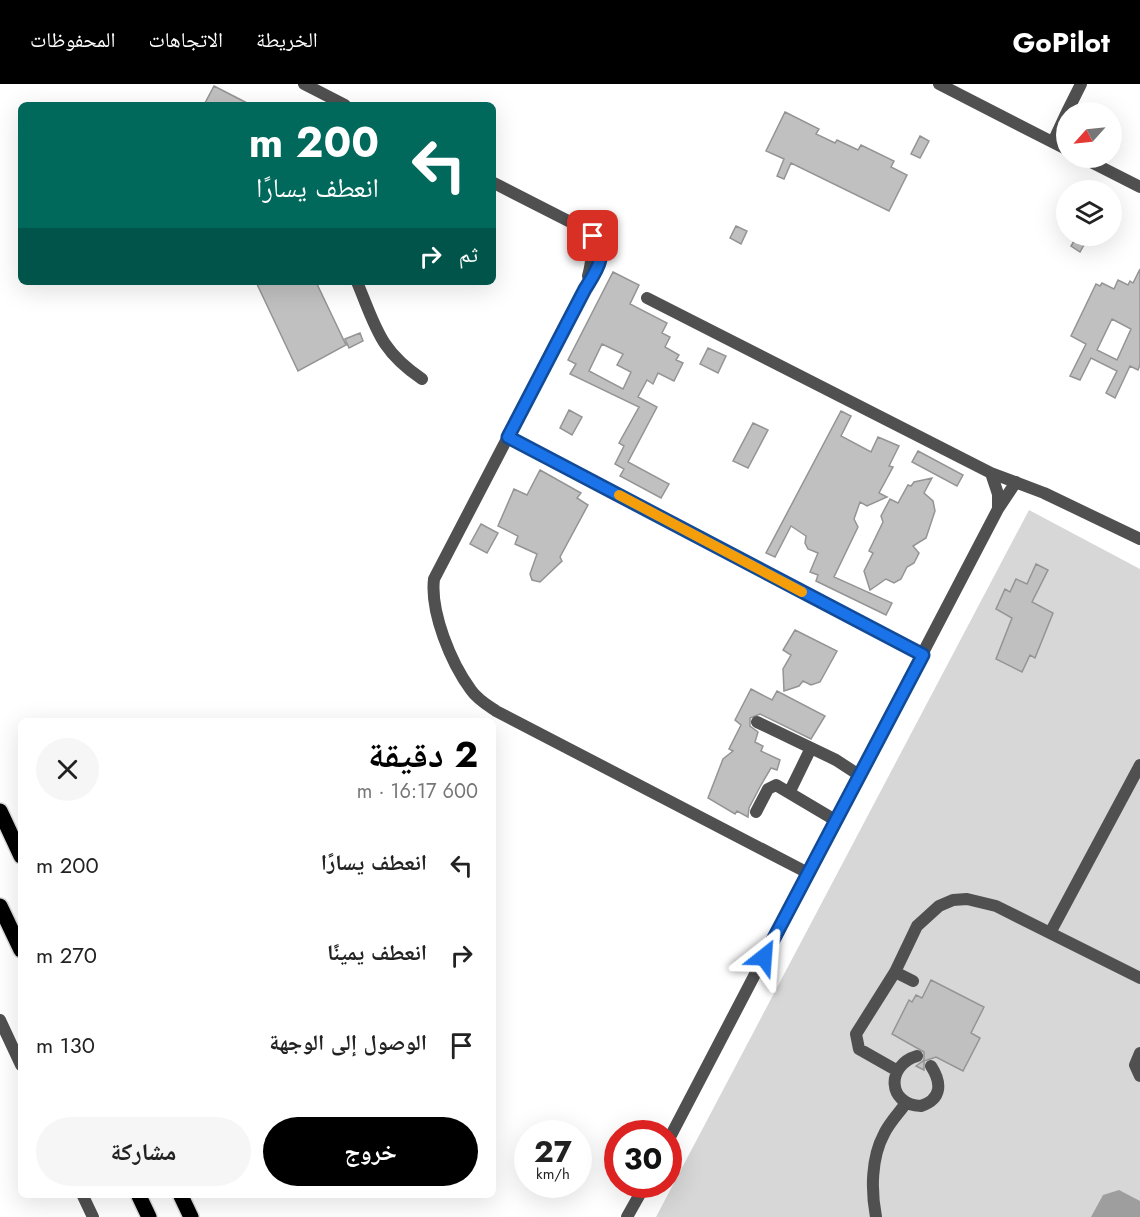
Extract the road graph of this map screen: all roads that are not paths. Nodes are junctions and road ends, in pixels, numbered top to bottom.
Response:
1 (304, 84) edge
2 (939, 84) edge
3 (1081, 84) edge
4 (339, 102) edge
5 (1073, 102) edge
6 (1056, 136) edge
7 (1053, 142) junction
8 (1056, 144) edge
9 (1103, 168) edge
10 (496, 184) edge
11 (1140, 187) edge
12 (358, 285) edge
13 (647, 298) dead end
14 (422, 379) dead end
15 (508, 437) junction
16 (991, 473) junction
17 (1016, 482) junction
18 (998, 509) junction
19 (1140, 538) edge
20 (923, 655) junction
21 (757, 722) dead end
22 (811, 748) junction
23 (1140, 765) edge
24 (859, 775) junction
25 (790, 791) junction
26 (0, 811) edge
27 (756, 812) dead end
28 (835, 820) junction
29 (18, 850) edge
30 (808, 873) junction
31 (0, 906) edge
32 (1050, 933) junction
33 (18, 944) edge
34 (894, 972) junction
35 (1140, 978) edge
36 (913, 981) dead end
37 (0, 1020) edge
38 (1140, 1053) edge
39 (917, 1056) dead end
40 (18, 1059) edge
41 (932, 1066) dead end
42 (896, 1071) junction
43 (1140, 1076) edge
44 (906, 1103) junction
45 (679, 1120) edge
46 (83, 1198) edge
47 (140, 1198) edge
48 (182, 1198) edge
49 (638, 1198) edge
50 (630, 1215) edge
51 (93, 1217) edge
52 (149, 1217) edge
53 (191, 1217) edge
54 (876, 1217) edge

1 - 4 street
2 - 7 street
3 - 5 street
6 - 7 street
7 - 8 street
9 - 11 street
10 - 15 street
12 - 14 street
13 - 16 street
15 - 20 street
15 - 30 street
16 - 17 street
16 - 18 street
17 - 18 street
17 - 19 street
18 - 20 street
20 - 24 street
21 - 22 street
22 - 24 street
22 - 25 street
23 - 32 street
24 - 28 street
25 - 27 street
25 - 28 street
26 - 29 main road
28 - 30 street
30 - 45 street
31 - 33 main road
32 - 34 street
32 - 35 street
34 - 36 street
34 - 42 street
37 - 40 street
38 - 43 street
39 - 42 street
41 - 44 street
42 - 44 street
44 - 54 street
46 - 51 street
47 - 52 main road
48 - 53 main road
49 - 50 street

